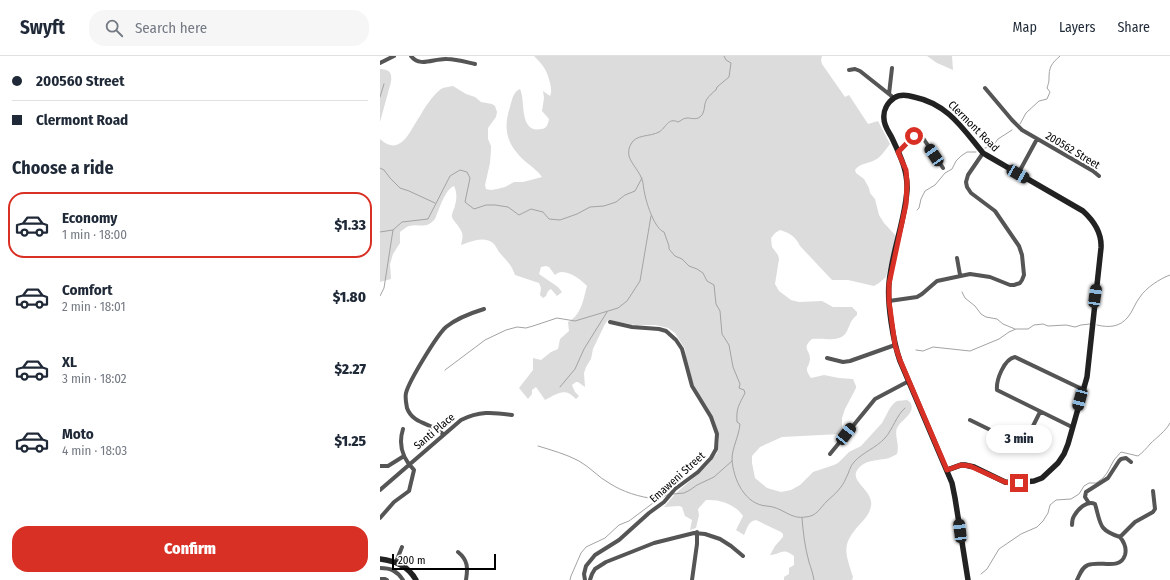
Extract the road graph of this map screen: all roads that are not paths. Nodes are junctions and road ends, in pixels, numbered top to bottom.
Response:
1 (394, 56) edge
2 (411, 56) edge
3 (467, 56) edge
4 (443, 57) edge
5 (465, 61) junction
6 (380, 63) edge
7 (475, 64) dead end
8 (892, 68) dead end
9 (849, 70) dead end
10 (985, 88) dead end
11 (892, 96) junction
12 (1037, 139) junction
13 (898, 152) junction
14 (983, 153) junction
15 (943, 168) dead end
16 (1018, 174) junction
17 (1099, 176) dead end
18 (957, 258) dead end
19 (960, 275) junction
20 (889, 301) junction
21 (484, 309) dead end
22 (610, 322) dead end
23 (895, 345) junction
24 (827, 358) dead end
25 (909, 381) junction
26 (1084, 390) junction
27 (1040, 412) junction
28 (512, 415) dead end
29 (970, 420) dead end
30 (1072, 427) junction
31 (403, 430) dead end
32 (443, 434) junction
33 (830, 454) dead end
34 (404, 456) junction
35 (1131, 462) dead end
36 (409, 465) junction
37 (380, 466) edge
38 (947, 470) junction
39 (380, 490) edge
40 (1153, 491) dead end
41 (1089, 503) junction
42 (380, 518) edge
43 (1072, 525) dead end
44 (697, 532) junction
45 (1120, 537) junction
46 (402, 546) dead end
47 (458, 552) dead end
48 (743, 556) dead end
49 (380, 559) edge
50 (396, 562) junction
51 (380, 568) edge
52 (380, 579) edge
53 (387, 580) edge
54 (403, 580) edge
55 (416, 580) edge
56 (466, 580) edge
57 (585, 580) edge
58 (590, 580) edge
59 (692, 580) edge
60 (968, 580) edge
61 (1078, 580) edge

1 - 6 street
2 - 4 street
3 - 5 street
4 - 5 street
5 - 7 street
8 - 11 street
9 - 11 street
10 - 12 street, 200562 Street
11 - 13 street
11 - 14 street, Clermont Road
12 - 16 street, 200562 Street
12 - 17 street, 200562 Street
13 - 15 street
13 - 20 street
14 - 16 street, Clermont Road
14 - 19 street
16 - 26 street, Clermont Road
18 - 19 street
19 - 20 street
20 - 23 street
21 - 32 street
22 - 57 street, Emaweni Street
23 - 24 street
23 - 25 street
25 - 33 street
25 - 38 street
26 - 27 street
26 - 30 street, Clermont Road
27 - 29 street
27 - 30 street
28 - 32 street, Santi Place
30 - 38 street, Clermont Road
31 - 34 street
32 - 36 street, Santi Place
34 - 36 street
34 - 37 street
35 - 41 street
36 - 39 street, Santi Place
36 - 42 street
38 - 60 street
40 - 45 street
41 - 43 street
41 - 45 street
44 - 48 street
44 - 58 street
44 - 59 street
45 - 61 street
46 - 50 street
47 - 56 street
49 - 50 street
50 - 55 street
51 - 54 street
52 - 53 street

